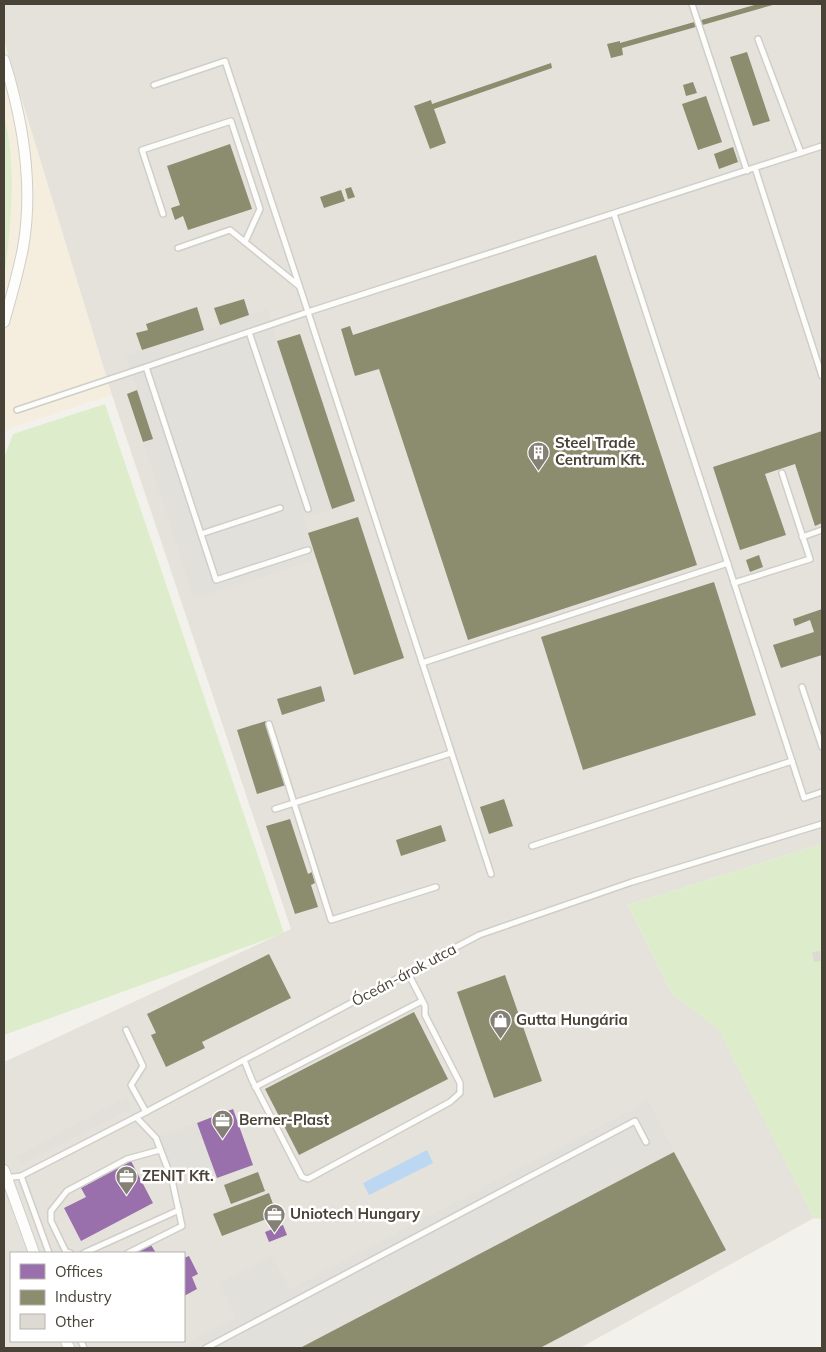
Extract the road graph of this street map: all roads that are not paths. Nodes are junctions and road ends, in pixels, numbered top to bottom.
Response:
1 (692, 4) edge
2 (758, 39) dead end
3 (4, 60) edge
4 (154, 85) dead end
5 (822, 146) edge
6 (801, 154) junction
7 (755, 168) junction
8 (747, 171) junction
9 (163, 214) dead end
10 (614, 214) junction
11 (244, 242) junction
12 (178, 248) dead end
13 (299, 287) junction
14 (308, 312) junction
15 (5, 313) edge
16 (4, 322) edge
17 (249, 332) junction
18 (146, 366) junction
19 (822, 376) edge
20 (17, 410) dead end
21 (782, 473) dead end
22 (280, 508) dead end
23 (308, 509) dead end
24 (822, 530) edge
25 (201, 534) junction
26 (802, 537) junction
27 (308, 550) dead end
28 (728, 563) junction
29 (734, 583) junction
30 (422, 663) junction
31 (802, 687) dead end
32 (269, 724) dead end
33 (822, 747) edge
34 (452, 753) junction
35 (792, 761) junction
36 (822, 792) edge
37 (294, 803) junction
38 (276, 809) dead end
39 (822, 824) edge
40 (532, 846) dead end
41 (491, 874) dead end
42 (436, 887) dead end
43 (408, 973) junction
44 (422, 1001) junction
45 (126, 1030) dead end
46 (244, 1060) junction
47 (255, 1087) junction
48 (146, 1112) junction
49 (136, 1117) junction
50 (646, 1142) dead end
51 (160, 1150) junction
52 (5, 1175) edge
53 (21, 1176) junction
54 (179, 1210) junction
55 (34, 1252) edge
56 (49, 1252) edge
57 (66, 1252) edge
58 (86, 1252) edge
59 (130, 1252) edge
60 (206, 1348) edge

1 - 8 lane
2 - 6 lane
3 - 15 street
4 - 13 lane
5 - 6 lane
6 - 7 lane
7 - 8 lane
7 - 19 lane
8 - 10 lane
9 - 11 lane
10 - 14 lane
10 - 28 lane
11 - 12 lane
11 - 13 lane
13 - 14 lane
14 - 17 lane
14 - 30 lane
15 - 16 street
17 - 18 lane
17 - 23 lane
18 - 20 lane
18 - 25 lane
21 - 26 lane
22 - 25 lane
24 - 26 lane
25 - 27 lane
26 - 29 lane
28 - 29 lane
28 - 30 lane
29 - 35 lane
30 - 34 lane
31 - 33 lane
32 - 37 lane
34 - 37 lane
34 - 41 lane
35 - 36 lane
35 - 40 lane
37 - 38 lane
37 - 42 lane
39 - 43 lane, Óceán-árok utca
43 - 44 lane
43 - 46 lane, Óceán-árok utca
44 - 47 lane
44 - 47 lane
45 - 48 lane
46 - 47 lane
46 - 48 lane, Óceán-árok utca
48 - 49 lane, Óceán-árok utca
49 - 51 lane
49 - 53 lane, Óceán-árok utca
50 - 60 lane
51 - 54 lane
51 - 57 lane
52 - 53 lane, Óceán-árok utca
52 - 55 street
53 - 56 lane
54 - 58 lane
54 - 59 lane

